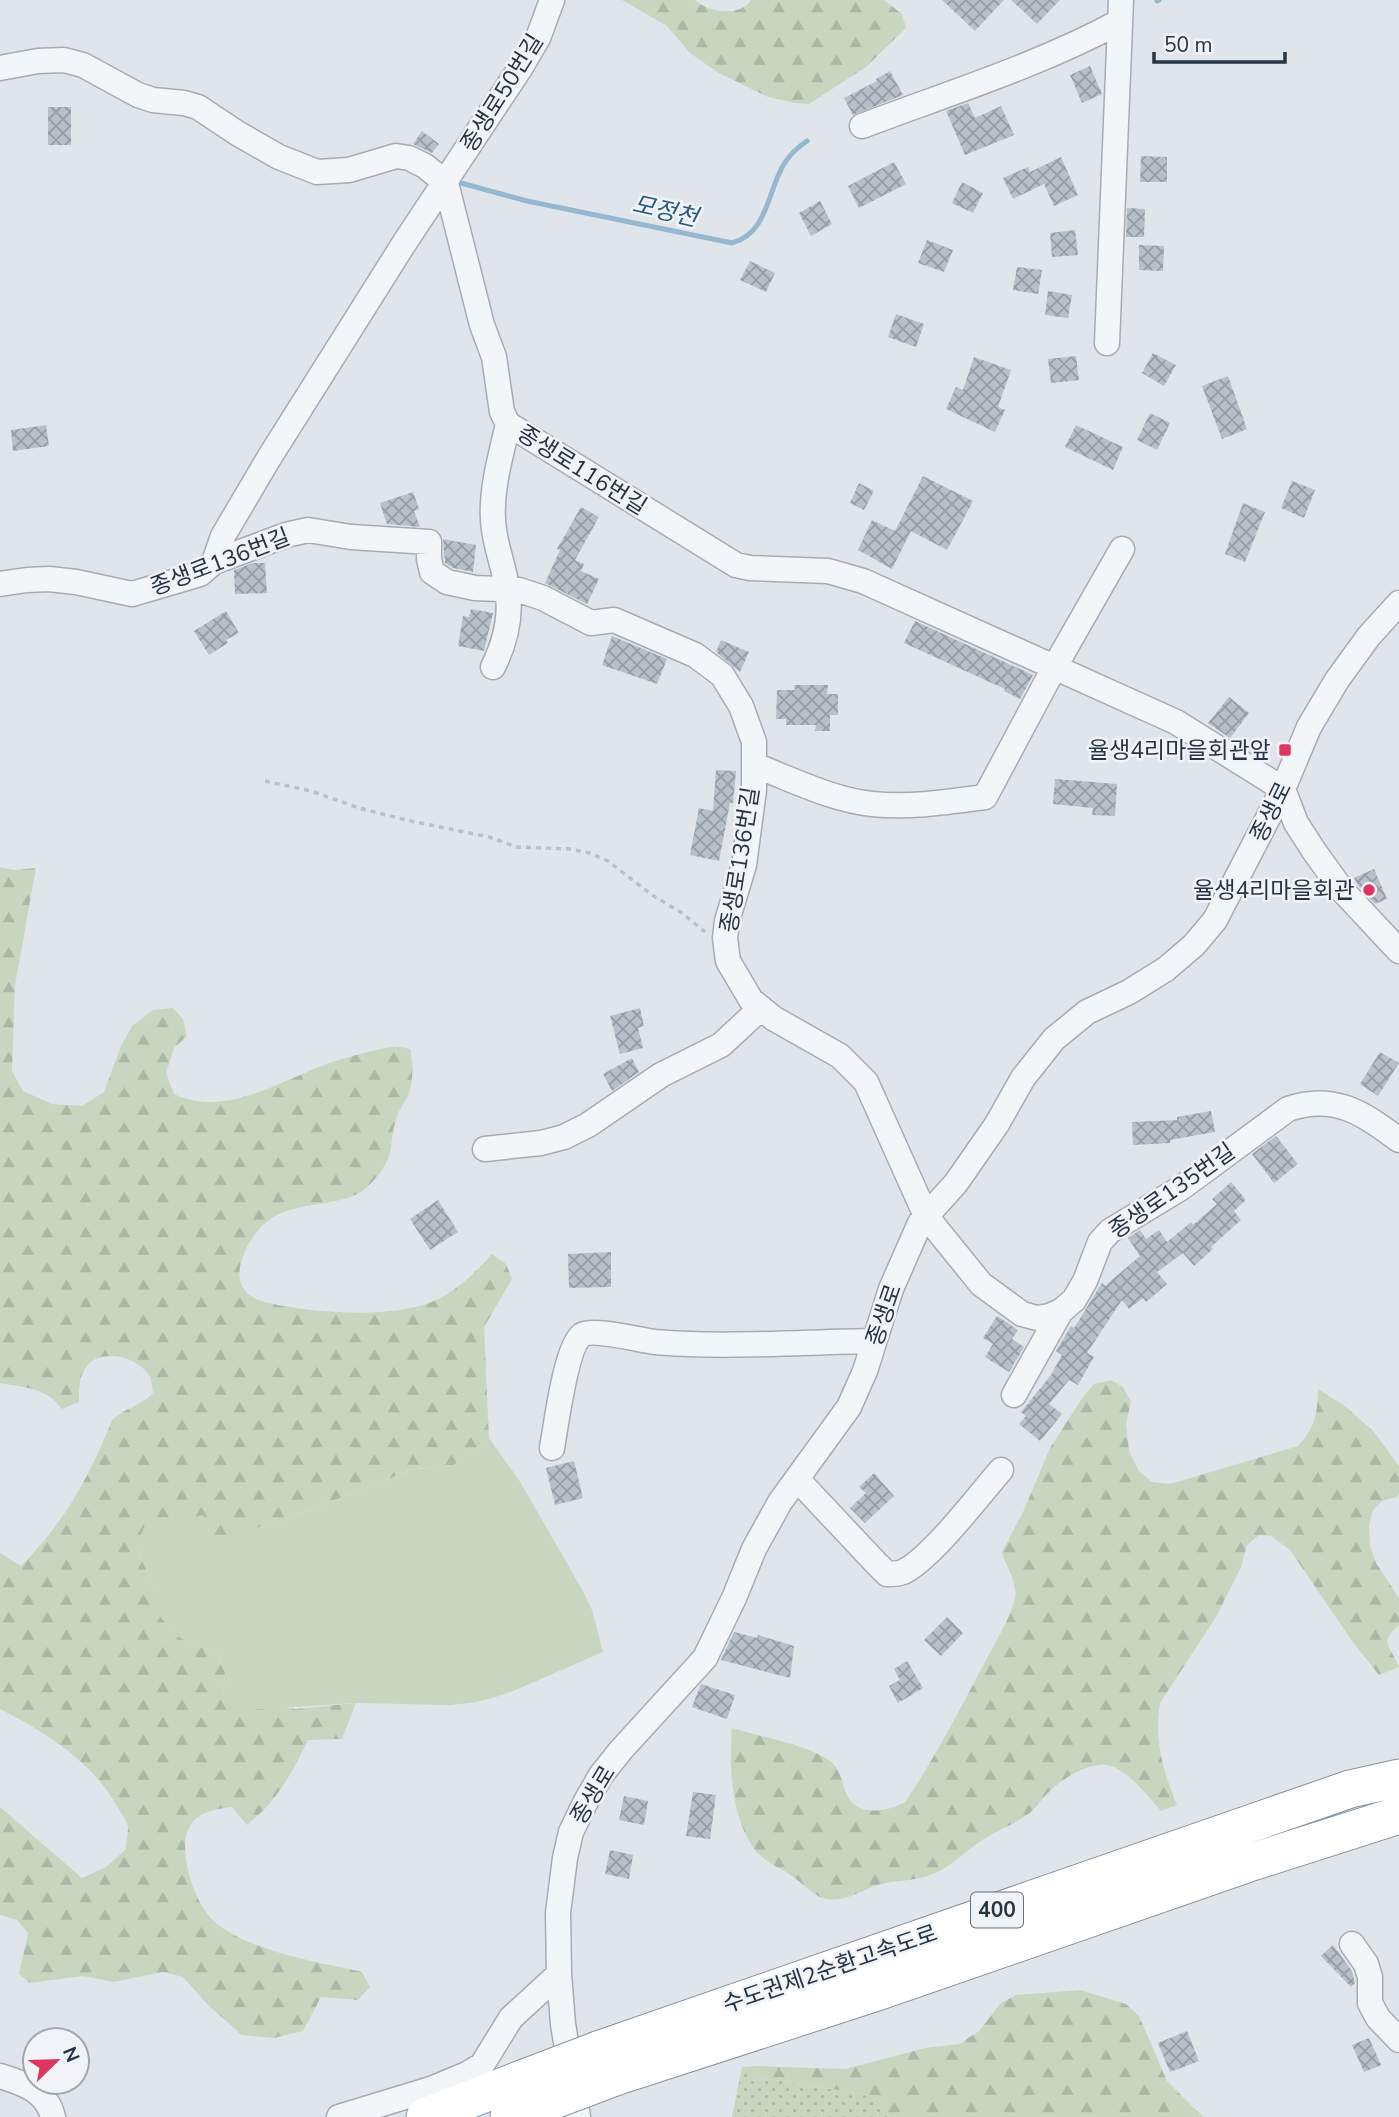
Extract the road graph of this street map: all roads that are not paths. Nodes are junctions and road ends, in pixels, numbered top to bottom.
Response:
1 (552, 0) edge
2 (1120, 11) edge
3 (0, 68) edge
4 (862, 126) dead end
5 (446, 183) junction
6 (1107, 343) dead end
7 (508, 424) junction
8 (1122, 549) dead end
9 (214, 562) junction
10 (0, 584) edge
11 (508, 590) junction
12 (1399, 603) edge
13 (493, 667) dead end
14 (1054, 668) junction
15 (754, 765) junction
16 (1283, 789) junction
17 (1399, 951) edge
18 (761, 1008) junction
19 (1399, 1140) edge
20 (485, 1149) dead end
21 (926, 1216) junction
22 (1061, 1311) junction
23 (874, 1340) junction
24 (1014, 1395) dead end
25 (552, 1448) dead end
26 (1001, 1470) dead end
27 (797, 1479) junction
28 (1399, 1772) edge
29 (1399, 1778) edge
30 (1350, 1789) junction
31 (1399, 1815) edge
32 (1399, 1839) edge
33 (1249, 1863) junction
34 (1352, 1944) dead end
35 (559, 1974) junction
36 (1399, 2040) edge
37 (606, 2064) junction
38 (0, 2076) edge
39 (523, 2101) edge
40 (53, 2117) edge
41 (340, 2117) edge
42 (425, 2117) edge
43 (578, 2117) edge

1 - 5 street, 종생로50번길
2 - 4 street
2 - 6 street
3 - 5 street
5 - 7 street, 종생로116번길
5 - 9 street, 종생로50번길
7 - 11 street
7 - 14 street, 종생로116번길
8 - 14 street
9 - 10 street, 종생로136번길
9 - 11 street, 종생로136번길
11 - 13 street
11 - 15 street, 종생로136번길
12 - 16 street, 종생로
14 - 15 street
14 - 16 street, 종생로116번길
15 - 18 street, 종생로136번길
16 - 17 street
16 - 21 street, 종생로
18 - 20 street
18 - 21 street, 종생로136번길
19 - 22 street, 종생로135번길
21 - 22 street
21 - 23 street, 종생로
22 - 24 street, 종생로135번길
23 - 25 street
23 - 27 street, 종생로
26 - 27 street
27 - 35 street, 종생로
28 - 30 highway
29 - 30 highway, 수도권제2순환고속도로 / 400
30 - 37 highway, 수도권제2순환고속도로 / 400
31 - 33 highway, 수도권제2순환고속도로 / 400
32 - 33 highway
33 - 37 highway, 수도권제2순환고속도로 / 400
34 - 36 street
35 - 41 street
35 - 43 street, 종생로
37 - 39 highway, 수도권제2순환고속도로 / 400, bridge
38 - 40 street
39 - 42 highway, 수도권제2순환고속도로 / 400

